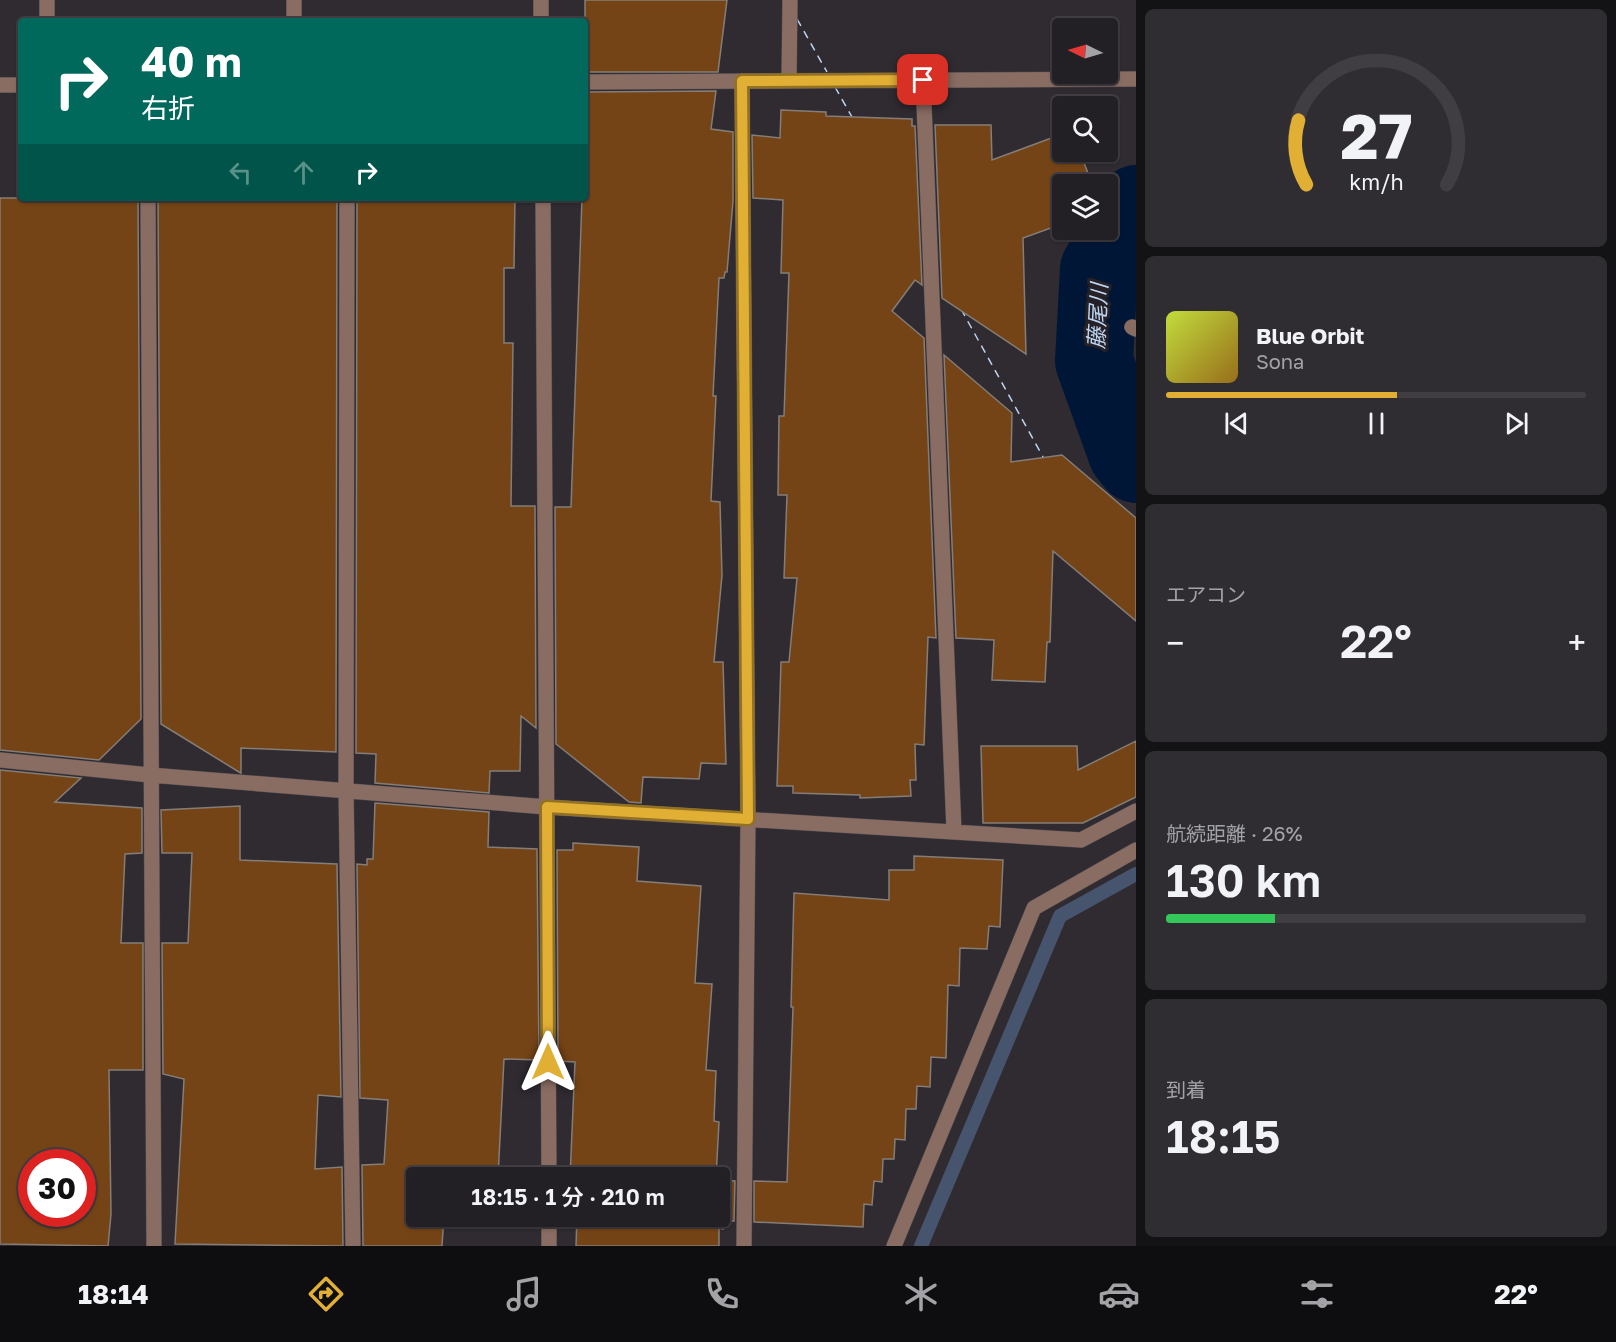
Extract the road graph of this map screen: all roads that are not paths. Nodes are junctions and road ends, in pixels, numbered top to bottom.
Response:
1 (47, 0) edge
2 (294, 0) edge
3 (541, 0) edge
4 (790, 0) edge
5 (47, 18) edge
6 (294, 18) edge
7 (542, 18) edge
8 (1136, 79) edge
9 (789, 80) junction
10 (923, 80) junction
11 (742, 81) junction
12 (588, 82) edge
13 (18, 85) edge
14 (0, 86) edge
15 (148, 201) edge
16 (347, 201) edge
17 (543, 201) edge
18 (0, 760) edge
19 (150, 775) junction
20 (346, 790) junction
21 (547, 807) junction
22 (1136, 811) edge
23 (748, 819) junction
24 (954, 831) junction
25 (1136, 850) edge
26 (549, 1167) edge
27 (549, 1227) edge
28 (154, 1246) edge
29 (353, 1246) edge
30 (549, 1246) edge
31 (744, 1246) edge
32 (894, 1246) edge

1 - 5 street
2 - 6 street
3 - 7 street
4 - 9 street
8 - 10 street
9 - 10 street
9 - 11 street
10 - 24 street
11 - 12 street
11 - 23 street
13 - 14 street
15 - 19 street
16 - 20 street
17 - 21 street
18 - 19 street
19 - 20 street
19 - 28 street
20 - 21 street
20 - 29 street
21 - 23 street
21 - 26 street
22 - 24 street
23 - 24 street
23 - 31 street
25 - 32 street
27 - 30 street

